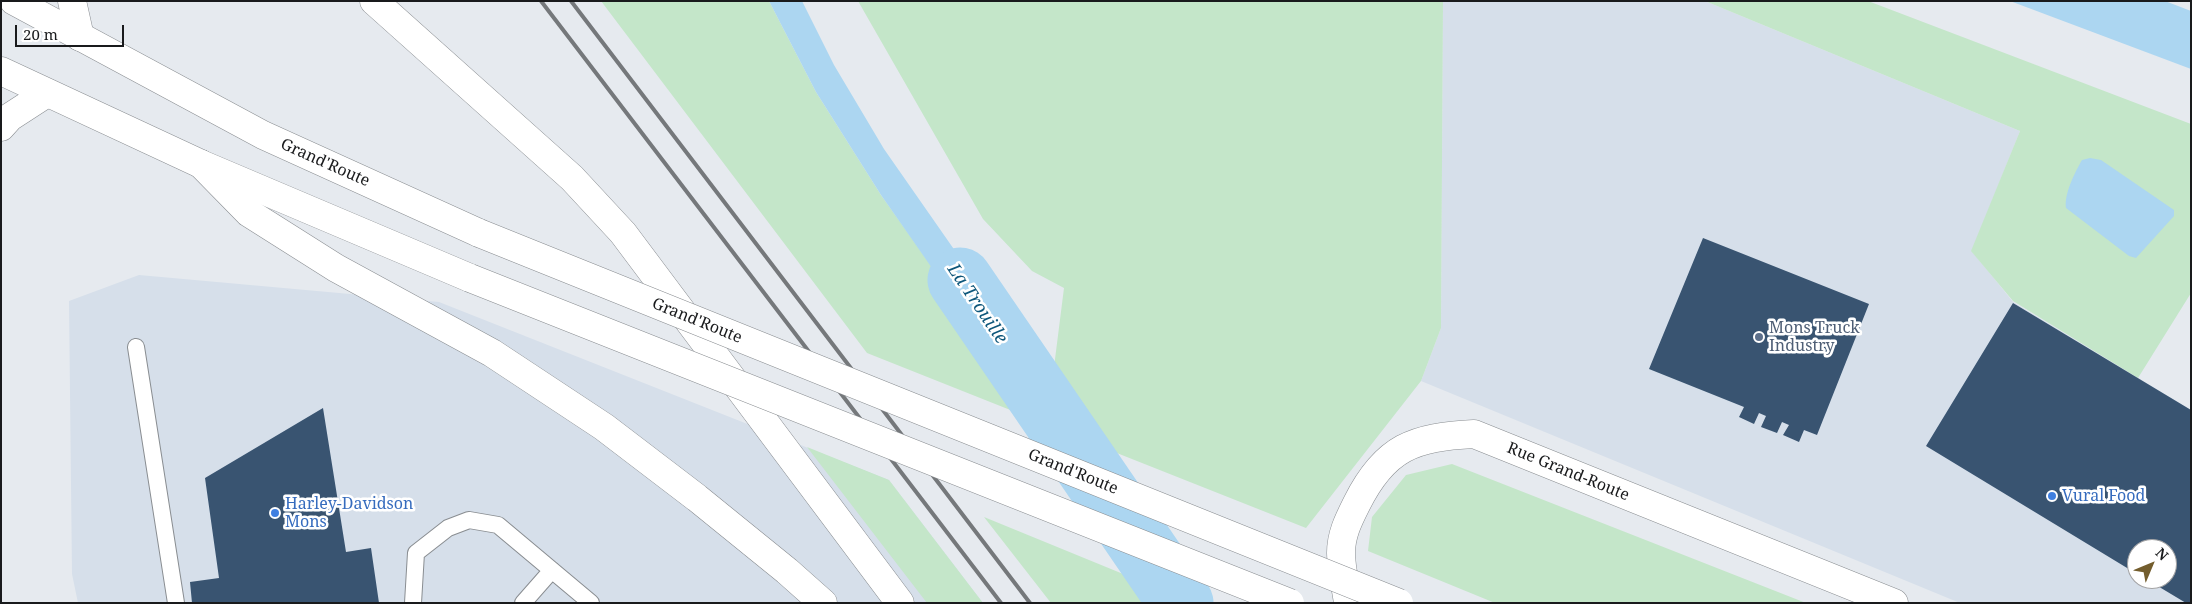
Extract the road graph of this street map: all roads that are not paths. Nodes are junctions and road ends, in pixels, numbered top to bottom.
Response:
1 (14, 1) edge
2 (72, 1) edge
3 (374, 1) edge
4 (80, 37) junction
5 (1, 71) edge
6 (47, 93) junction
7 (1, 127) edge
8 (201, 164) junction
9 (136, 348) dead end
10 (552, 570) junction
11 (176, 603) edge
12 (413, 603) edge
13 (523, 603) edge
14 (591, 603) edge
15 (823, 603) edge
16 (900, 603) edge
17 (1290, 603) edge
18 (1348, 603) edge
19 (1399, 603) edge
20 (1894, 603) edge

1 - 4 main road, Grand'Route
2 - 4 main road
3 - 16 main road
4 - 19 main road, Grand'Route, bridge
5 - 6 main road
6 - 7 main road
6 - 8 main road
8 - 15 main road
8 - 17 main road, bridge
9 - 11 lane
10 - 12 lane
10 - 13 lane
10 - 14 lane
18 - 20 main road, Rue Grand-Route

